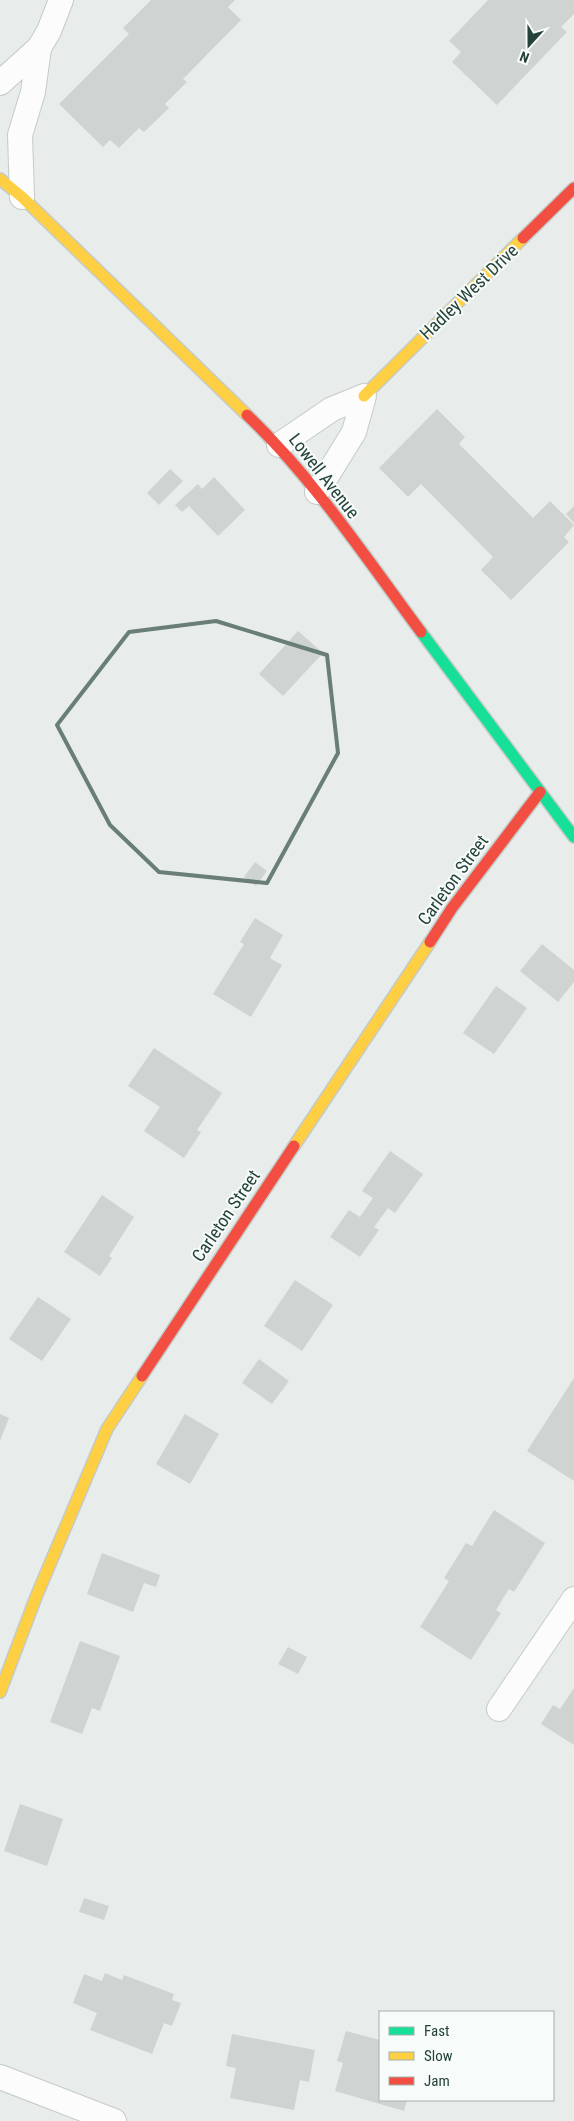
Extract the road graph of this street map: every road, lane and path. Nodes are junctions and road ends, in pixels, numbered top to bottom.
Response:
1 (60, 0) edge
2 (39, 48) junction
3 (0, 84) edge
4 (0, 179) edge
5 (573, 192) edge
6 (22, 197) junction
7 (364, 396) junction
8 (279, 445) junction
9 (317, 492) junction
10 (540, 792) junction
11 (574, 837) edge
12 (574, 1599) edge
13 (0, 1692) edge
14 (499, 1709) dead end
15 (0, 2077) edge
16 (114, 2121) edge

1 - 2 street
2 - 3 street
2 - 6 street
4 - 6 street, Lowell Avenue
5 - 7 street, Hadley West Drive
6 - 8 street, Lowell Avenue
7 - 8 street, Hadley West Drive
7 - 9 street, Hadley West Drive
8 - 9 street, Lowell Avenue
9 - 10 street, Lowell Avenue
10 - 11 street, Lowell Avenue
10 - 13 street, Carleton Street
12 - 14 street
15 - 16 street

